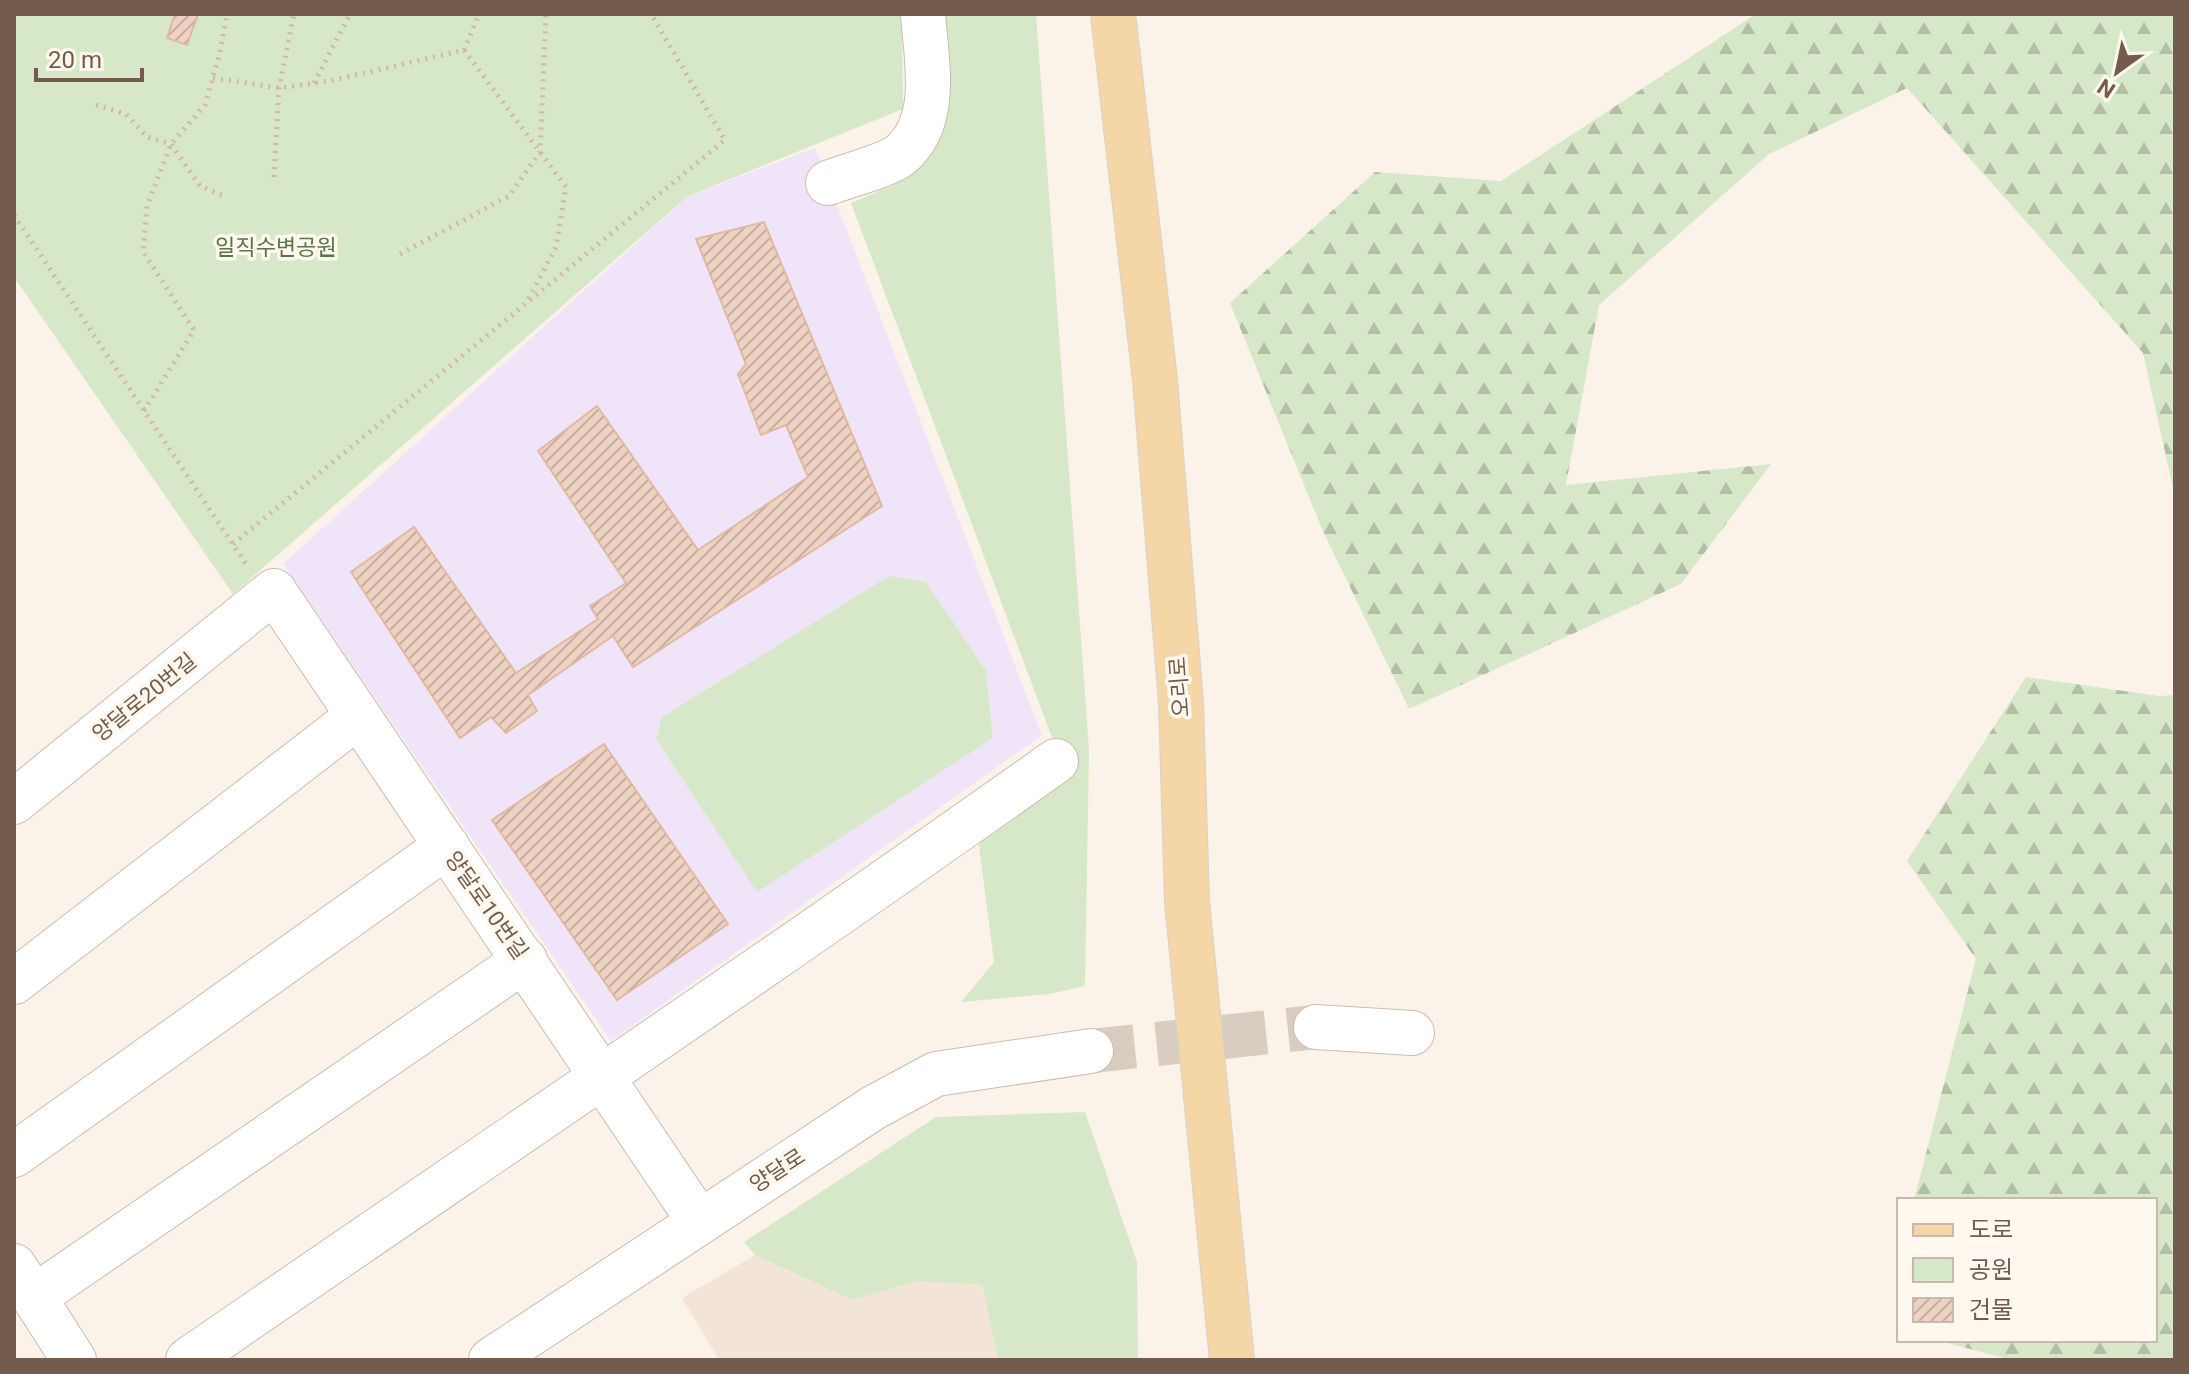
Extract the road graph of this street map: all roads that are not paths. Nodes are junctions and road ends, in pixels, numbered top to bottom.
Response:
1 (923, 14) edge
2 (1113, 14) edge
3 (828, 183) dead end
4 (262, 580) joint
5 (357, 717) junction
6 (1056, 761) dead end
7 (14, 802) edge
8 (447, 846) junction
9 (525, 960) junction
10 (14, 982) edge
11 (1316, 1027) tunnel mouth
12 (1412, 1033) dead end
13 (1091, 1051) tunnel mouth
14 (602, 1075) junction
15 (14, 1155) edge
16 (699, 1221) junction
17 (24, 1281) edge
18 (74, 1360) edge
19 (188, 1360) edge
20 (491, 1360) edge
21 (1232, 1360) edge

1 - 3 street
2 - 21 main road, 오리로
4 - 5 street, 양달로10번길
4 - 7 street, 양달로20번길
5 - 8 street, 양달로10번길
5 - 10 street
6 - 14 street
8 - 9 street, 양달로10번길
8 - 15 street
9 - 14 street, 양달로10번길
9 - 17 street
11 - 12 street
13 - 16 street, 양달로
14 - 16 street, 양달로10번길
14 - 19 street
16 - 20 street, 양달로
17 - 18 street

